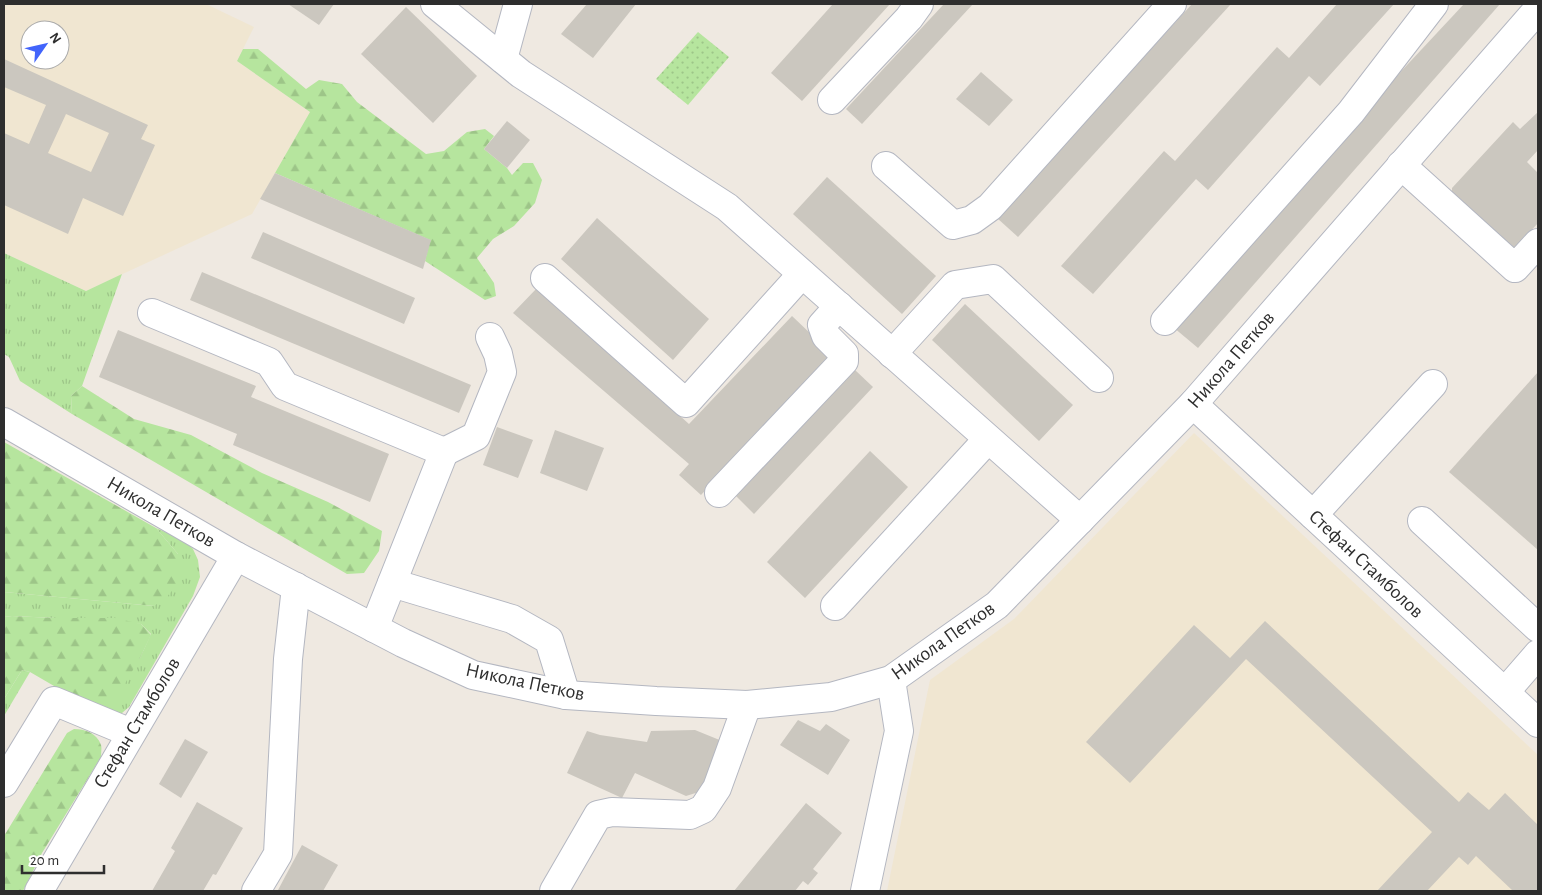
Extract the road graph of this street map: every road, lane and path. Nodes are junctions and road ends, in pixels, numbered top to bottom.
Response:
1 (435, 4) edge
2 (518, 4) edge
3 (919, 4) edge
4 (1172, 4) edge
5 (1434, 4) edge
6 (1538, 9) edge
7 (503, 60) junction
8 (832, 100) dead end
9 (886, 166) dead end
10 (1401, 166) junction
11 (1538, 243) edge
12 (802, 274) junction
13 (545, 278) dead end
14 (839, 306) junction
15 (152, 313) dead end
16 (1165, 321) dead end
17 (490, 337) dead end
18 (892, 354) junction
19 (1099, 378) dead end
20 (1433, 384) dead end
21 (1193, 404) junction
22 (4, 422) edge
23 (988, 439) junction
24 (444, 452) junction
25 (719, 494) dead end
26 (1313, 515) junction
27 (1080, 520) junction
28 (1422, 521) dead end
29 (236, 556) junction
30 (392, 583) junction
31 (296, 587) junction
32 (835, 606) dead end
33 (374, 628) junction
34 (1538, 628) edge
35 (1538, 654) edge
36 (891, 680) junction
37 (1505, 692) junction
38 (566, 695) junction
39 (747, 705) junction
40 (1538, 723) edge
41 (131, 733) junction
42 (4, 783) edge
43 (39, 891) edge
44 (256, 891) edge
45 (554, 891) edge
46 (865, 891) edge

1 - 7 street
2 - 7 street
3 - 8 street
4 - 9 street
5 - 16 street
6 - 10 street, Никола Петков
7 - 12 street
10 - 11 street
10 - 21 street, Никола Петков
12 - 13 street
12 - 14 street
14 - 18 street
14 - 25 street
15 - 24 street
17 - 24 street
18 - 19 street
18 - 23 street
20 - 26 street
21 - 26 street, Стефан Стамболов
21 - 27 street, Никола Петков
22 - 29 street, Никола Петков
23 - 27 street
23 - 32 street
24 - 30 street
26 - 37 street, Стефан Стамболов
27 - 36 street, Никола Петков
28 - 34 street
29 - 31 street, Никола Петков
29 - 41 street, Стефан Стамболов
30 - 33 street
30 - 38 street
31 - 33 street, Никола Петков
31 - 44 street
33 - 38 street, Никола Петков
35 - 37 street
36 - 39 street, Никола Петков
36 - 46 street
37 - 40 street, Стефан Стамболов
38 - 39 street, Никола Петков
39 - 45 street
41 - 42 street
41 - 43 street, Стефан Стамболов

